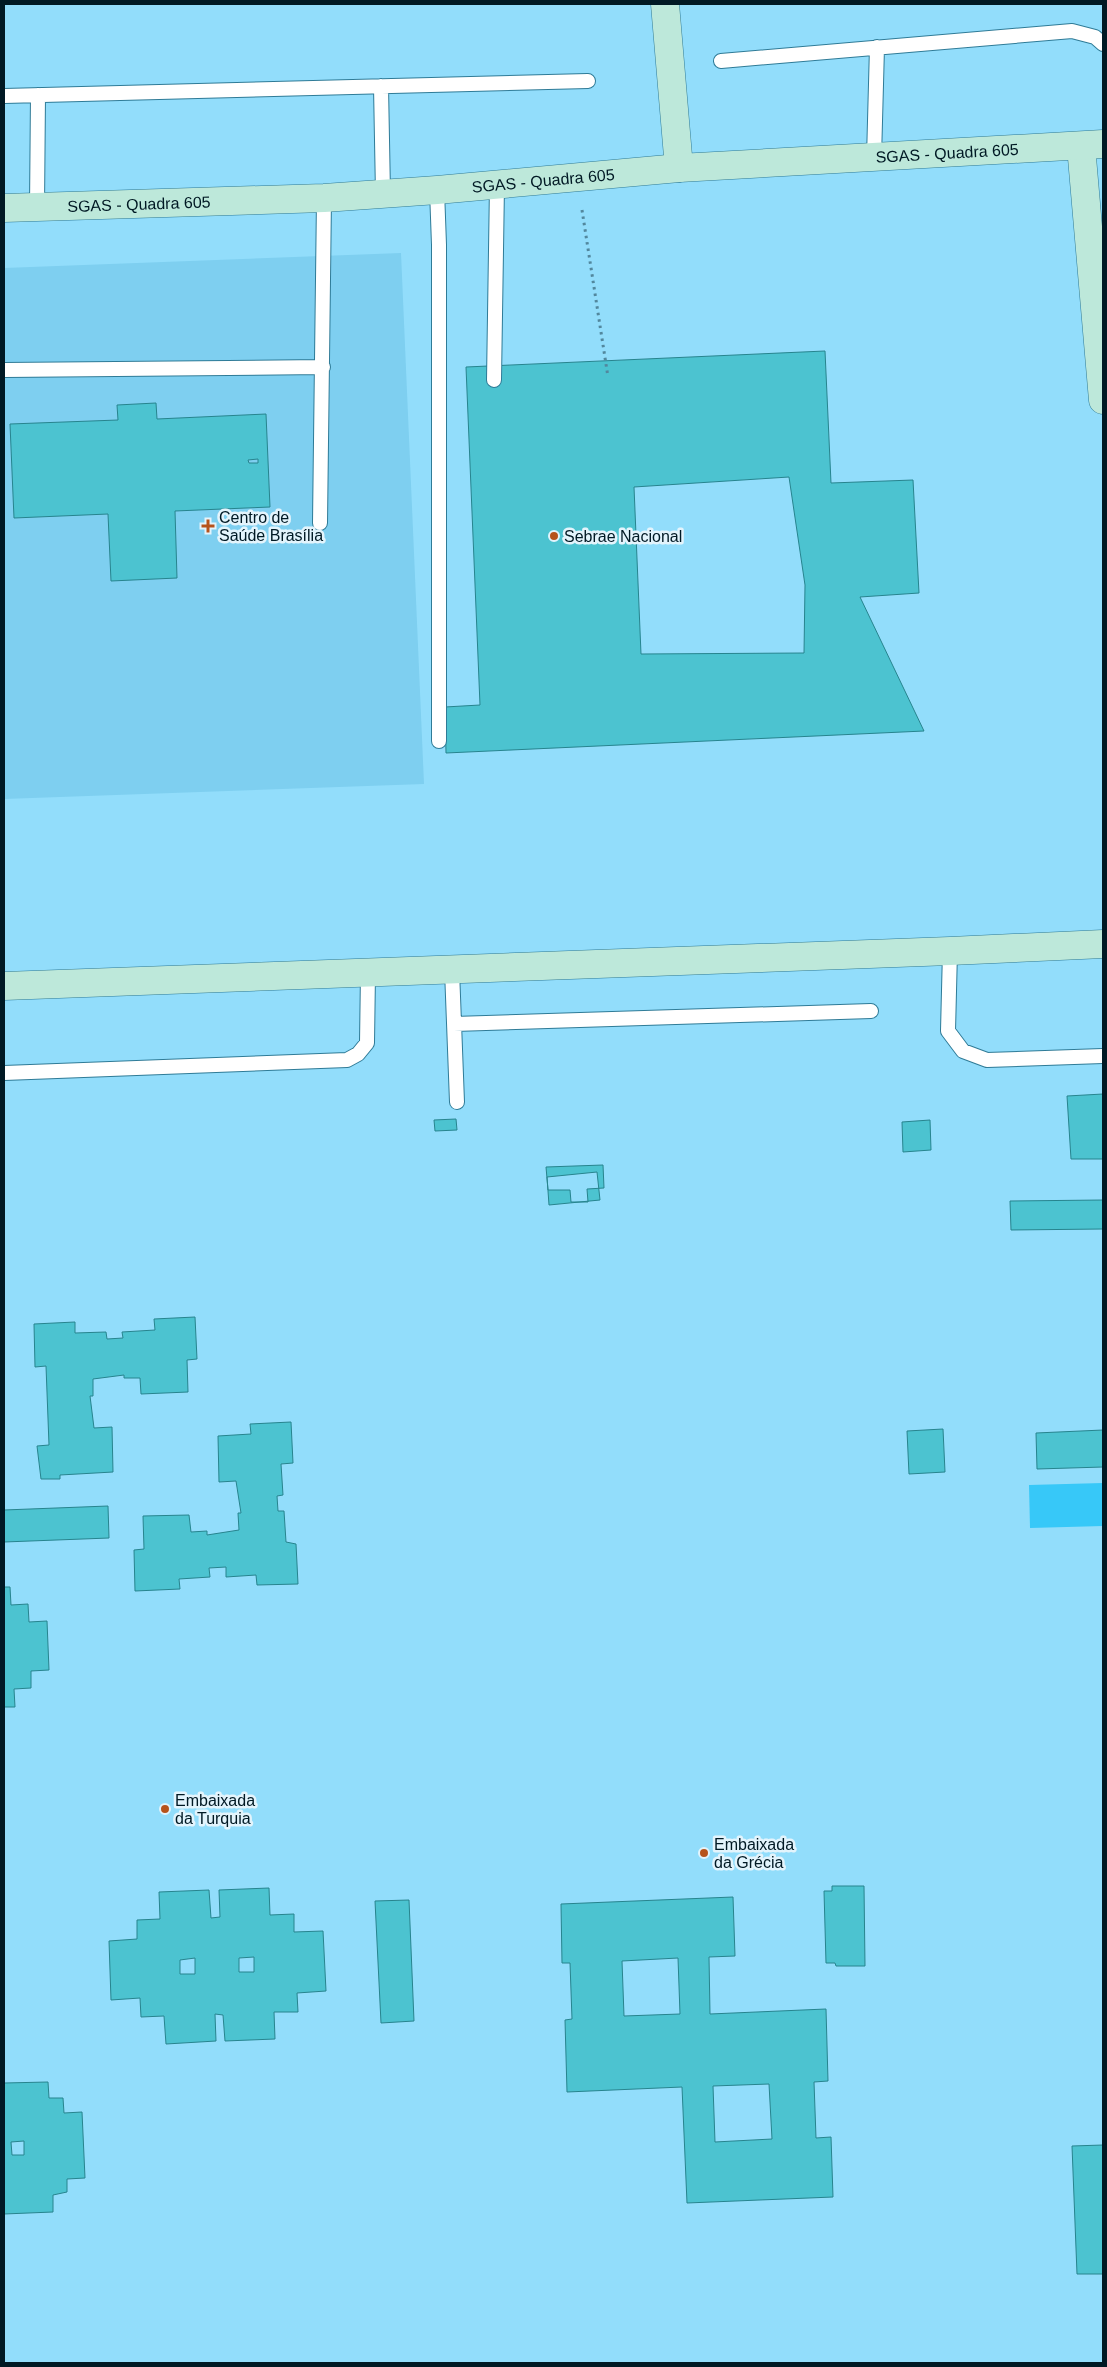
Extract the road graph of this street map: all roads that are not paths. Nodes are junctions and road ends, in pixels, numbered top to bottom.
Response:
1 (665, 4) edge
2 (1103, 44) edge
3 (877, 47) junction
4 (722, 61) dead end
5 (588, 81) dead end
6 (381, 86) junction
7 (38, 95) junction
8 (4, 96) edge
9 (1092, 145) edge
10 (874, 158) junction
11 (679, 168) junction
12 (497, 185) junction
13 (437, 190) junction
14 (383, 194) junction
15 (324, 198) junction
16 (37, 207) junction
17 (4, 208) edge
18 (323, 367) junction
19 (4, 370) edge
20 (494, 380) dead end
21 (1103, 400) edge
22 (320, 523) dead end
23 (439, 741) dead end
24 (1103, 944) edge
25 (950, 951) junction
26 (452, 970) junction
27 (368, 973) junction
28 (4, 986) edge
29 (871, 1012) dead end
30 (454, 1024) junction
31 (1103, 1056) edge
32 (4, 1073) edge
33 (457, 1102) dead end

1 - 11 street
2 - 3 lane
3 - 4 lane
3 - 10 lane
5 - 6 lane
6 - 7 lane
6 - 14 lane
7 - 8 lane
7 - 16 lane
9 - 10 street, SGAS - Quadra 605
9 - 21 street
10 - 11 street, SGAS - Quadra 605
11 - 12 street, SGAS - Quadra 605
12 - 13 street, SGAS - Quadra 605
12 - 20 lane
13 - 14 street, SGAS - Quadra 605
13 - 23 lane
14 - 15 street, SGAS - Quadra 605
15 - 16 street, SGAS - Quadra 605
15 - 18 lane
16 - 17 street, SGAS - Quadra 605
18 - 19 lane
18 - 22 lane
24 - 25 street
25 - 26 street
25 - 31 lane
26 - 27 street
26 - 30 lane
27 - 28 street
27 - 32 lane
29 - 30 lane
30 - 33 lane

